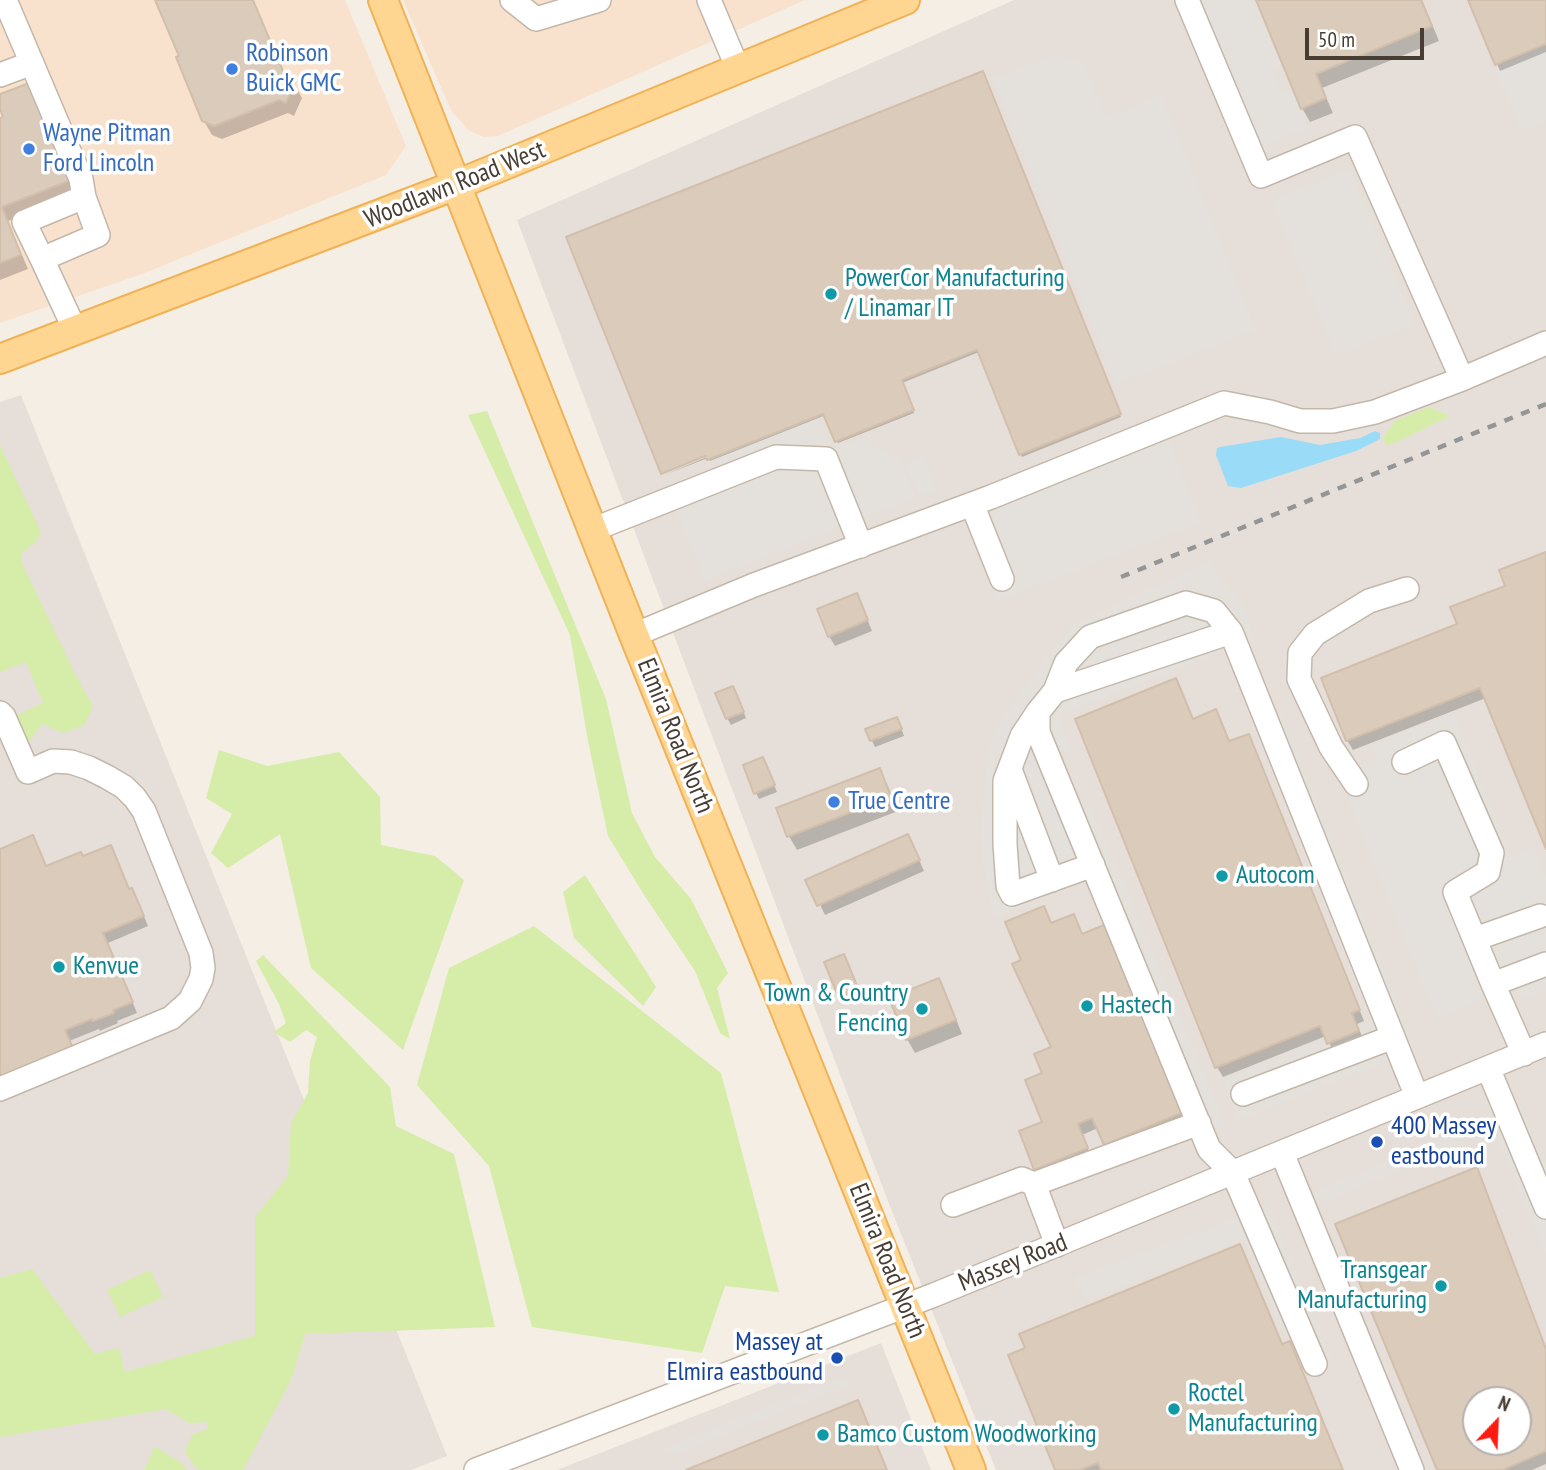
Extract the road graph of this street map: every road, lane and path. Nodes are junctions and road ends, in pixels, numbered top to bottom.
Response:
1 (5, 0) edge
2 (383, 0) edge
3 (512, 0) edge
4 (599, 0) edge
5 (709, 0) edge
6 (1186, 0) edge
7 (889, 3) edge
8 (32, 63) junction
9 (737, 69) junction
10 (0, 75) edge
11 (456, 185) junction
12 (84, 197) junction
13 (42, 259) junction
14 (75, 330) junction
15 (1546, 343) edge
16 (0, 359) edge
17 (1462, 379) junction
18 (972, 505) junction
19 (592, 530) junction
20 (861, 546) junction
21 (1002, 579) dead end
22 (1407, 589) dead end
23 (1231, 632) junction
24 (634, 635) junction
25 (1055, 691) junction
26 (1038, 712) junction
27 (0, 713) edge
28 (1404, 762) dead end
29 (1009, 769) junction
30 (1356, 784) dead end
31 (1093, 865) junction
32 (1052, 880) junction
33 (1540, 916) dead end
34 (1475, 939) junction
35 (1546, 964) edge
36 (1493, 984) junction
37 (1393, 1037) junction
38 (1546, 1044) edge
39 (1524, 1054) junction
40 (1488, 1068) junction
41 (0, 1089) edge
42 (1243, 1094) dead end
43 (1417, 1097) junction
44 (1199, 1123) junction
45 (1282, 1153) junction
46 (1233, 1173) junction
47 (1034, 1184) junction
48 (953, 1205) dead end
49 (1546, 1207) edge
50 (1057, 1245) junction
51 (906, 1306) junction
52 (1315, 1364) dead end
53 (476, 1470) edge
54 (971, 1470) edge
55 (1412, 1470) edge

1 - 8 street
2 - 11 main road, Elmira Road North
3 - 4 street
5 - 9 street
6 - 17 street
7 - 9 main road, Woodlawn Road West
8 - 10 street
8 - 12 street
9 - 11 main road, Woodlawn Road West
11 - 14 main road, Woodlawn Road West
11 - 19 main road, Elmira Road North
12 - 13 street
12 - 13 street
13 - 14 street
14 - 16 main road, Woodlawn Road West
15 - 17 street
17 - 18 street
18 - 20 street
18 - 21 street
19 - 20 street
19 - 24 main road, Elmira Road North
20 - 24 street
22 - 30 street
23 - 25 street
23 - 25 street
23 - 37 street
24 - 51 main road, Elmira Road North
25 - 26 street
26 - 29 street
26 - 31 street
27 - 41 street
28 - 34 street
29 - 32 street
29 - 32 street
31 - 32 street
31 - 44 street
33 - 34 street
34 - 36 street
35 - 36 street
36 - 39 street
37 - 42 street
37 - 43 street
38 - 39 street, Massey Road
39 - 40 street, Massey Road
40 - 43 street, Massey Road
40 - 49 street
43 - 45 street, Massey Road
44 - 46 street
44 - 47 street
45 - 46 street, Massey Road
45 - 55 street
46 - 50 street, Massey Road
46 - 52 street
47 - 48 street
47 - 50 street
50 - 51 street, Massey Road
51 - 53 street, Massey Road
51 - 54 main road, Elmira Road North

